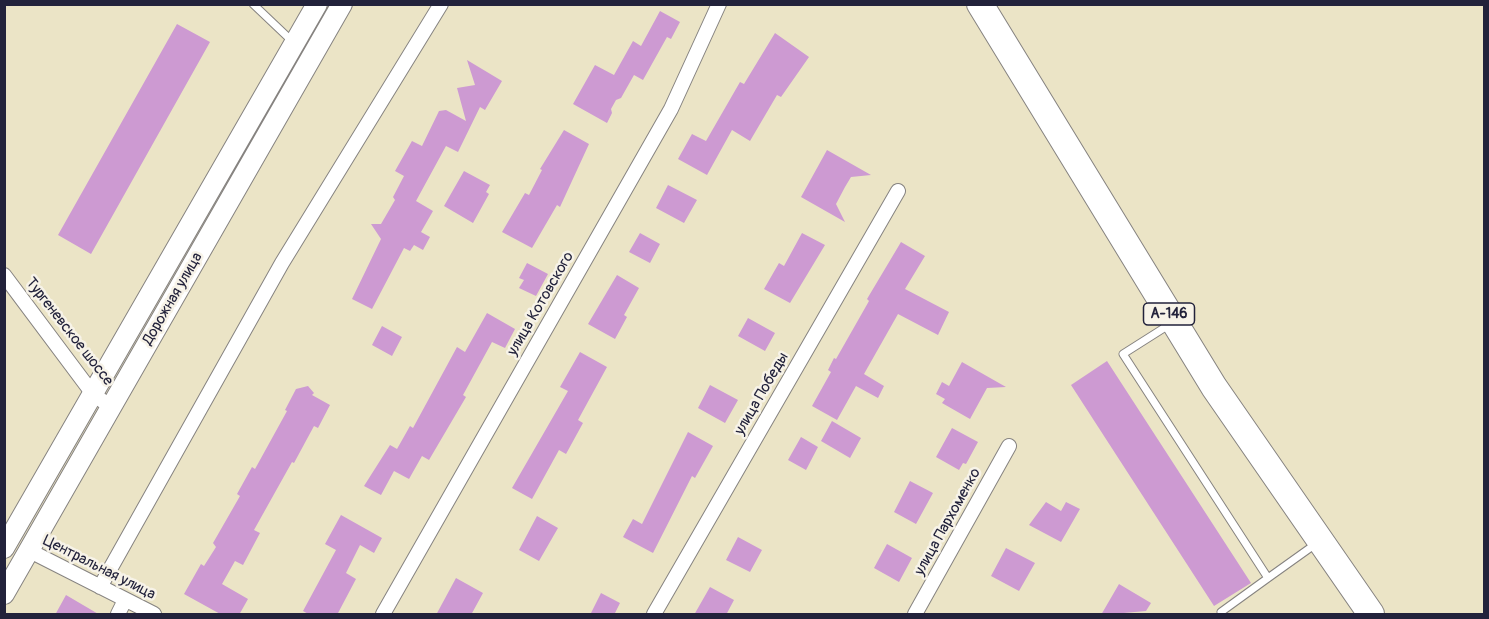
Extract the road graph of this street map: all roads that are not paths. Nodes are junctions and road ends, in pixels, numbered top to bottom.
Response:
1 (253, 4) edge
2 (317, 4) edge
3 (342, 4) edge
4 (441, 4) edge
5 (719, 4) edge
6 (967, 4) edge
7 (980, 4) edge
8 (294, 44) junction
9 (898, 190) dead end
10 (4, 274) edge
11 (1164, 328) junction
12 (93, 394) junction
13 (111, 406) junction
14 (1009, 446) dead end
15 (4, 548) edge
16 (1310, 548) junction
17 (30, 550) junction
18 (1268, 578) junction
19 (100, 587) junction
20 (4, 594) edge
21 (125, 600) junction
22 (1221, 612) dead end
23 (118, 615) edge
24 (154, 615) edge
25 (383, 615) edge
26 (654, 615) edge
27 (915, 615) edge
28 (1356, 615) edge
29 (1371, 615) edge

1 - 8 lane
2 - 8 main road, Дорожная улица
3 - 13 main road, Дорожная улица
4 - 19 street
5 - 25 street, улица Котовского
6 - 11 highway, А-146
7 - 29 highway, А-146
8 - 12 main road, Дорожная улица
9 - 26 street, улица Победы
10 - 12 street, Тургеневское шоссе
11 - 16 highway, А-146
11 - 18 lane
12 - 13 street, Тургеневское шоссе
12 - 15 main road, Дорожная улица
13 - 17 main road, Дорожная улица
14 - 27 street, улица Пархоменко
16 - 18 lane
16 - 28 highway, А-146
17 - 19 street, Центральная улица
17 - 20 main road, Дорожная улица
18 - 22 lane
19 - 21 street, Центральная улица
21 - 23 street
21 - 24 street, Центральная улица

